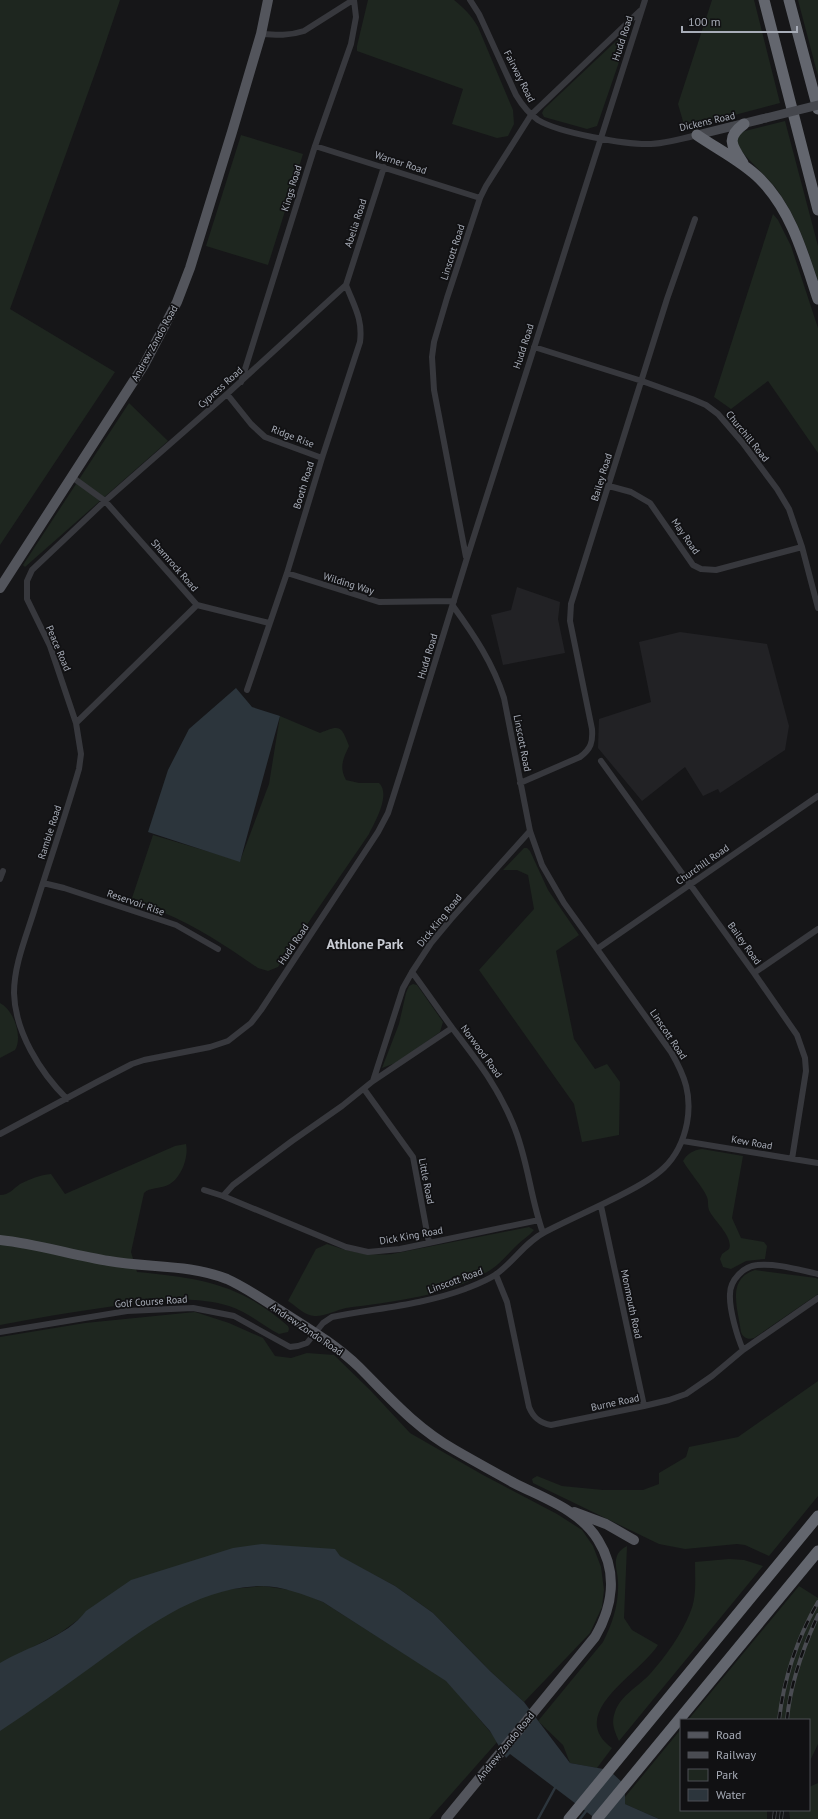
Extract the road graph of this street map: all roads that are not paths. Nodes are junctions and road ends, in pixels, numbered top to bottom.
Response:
1 (268, 0) edge
2 (353, 0) edge
3 (470, 0) edge
4 (645, 0) edge
5 (764, 0) edge
6 (789, 0) edge
7 (641, 10) junction
8 (261, 34) junction
9 (818, 105) edge
10 (818, 109) edge
11 (532, 115) junction
12 (744, 124) junction
13 (697, 135) junction
14 (600, 139) junction
15 (315, 146) junction
16 (384, 167) junction
17 (747, 168) junction
18 (480, 198) junction
19 (818, 210) edge
20 (695, 219) dead end
21 (346, 286) junction
22 (818, 299) edge
23 (534, 347) junction
24 (642, 381) junction
25 (241, 382) junction
26 (227, 394) junction
27 (322, 458) junction
28 (72, 477) junction
29 (609, 486) junction
30 (105, 501) junction
31 (802, 547) junction
32 (467, 558) junction
33 (287, 573) junction
34 (27, 581) joint
35 (0, 588) edge
36 (454, 603) junction
37 (198, 605) junction
38 (818, 608) edge
39 (269, 623) junction
40 (247, 690) dead end
41 (76, 723) junction
42 (601, 761) dead end
43 (520, 783) junction
44 (818, 796) edge
45 (530, 831) junction
46 (3, 871) dead end
47 (0, 878) edge
48 (43, 883) junction
49 (690, 884) junction
50 (818, 929) edge
51 (218, 949) dead end
52 (597, 949) junction
53 (412, 972) junction
54 (754, 973) junction
55 (452, 1028) junction
56 (374, 1081) junction
57 (364, 1089) junction
58 (67, 1099) junction
59 (0, 1134) edge
60 (683, 1140) junction
61 (792, 1159) junction
62 (818, 1163) edge
63 (204, 1190) dead end
64 (223, 1196) junction
65 (601, 1206) junction
66 (539, 1220) junction
67 (543, 1233) junction
68 (0, 1240) edge
69 (429, 1243) junction
70 (818, 1274) edge
71 (496, 1275) junction
72 (818, 1298) edge
73 (0, 1332) edge
74 (315, 1333) junction
75 (743, 1350) junction
76 (644, 1406) junction
77 (570, 1512) junction
78 (818, 1516) edge
79 (634, 1540) dead end
80 (818, 1551) edge
81 (681, 1719) edge
82 (680, 1720) edge
83 (447, 1817) edge
84 (569, 1819) edge
85 (597, 1819) edge

1 - 8 main road, Andrew Zondo Road
2 - 8 street
2 - 15 street, Kings Road
3 - 11 street, Fairway Road
4 - 7 street, Hudd Road
5 - 19 highway
6 - 10 highway
7 - 11 street, Linscott Road
7 - 14 street, Hudd Road
8 - 28 main road, Andrew Zondo Road
9 - 12 street, Dickens Road, bridge
11 - 14 street, Fairway Road
11 - 18 street, Linscott Road
12 - 13 street, Dickens Road
12 - 17 highway
13 - 14 street, Dickens Road
13 - 17 highway
14 - 23 street, Hudd Road
15 - 16 street, Warner Road
15 - 25 street, Kings Road
16 - 18 street, Warner Road
16 - 21 street, Abelia Road
17 - 22 highway
18 - 32 street, Linscott Road
20 - 24 street, Bailey Road
21 - 25 street, Cypress Road
21 - 27 street, Booth Road
23 - 24 street, Churchill Road
23 - 32 street, Hudd Road
24 - 29 street, Bailey Road
24 - 31 street, Churchill Road
25 - 26 street, Cypress Road
26 - 27 street, Ridge Rise
26 - 30 street, Cypress Road
27 - 33 street, Booth Road
28 - 30 street
28 - 35 main road, Andrew Zondo Road
29 - 31 street, May Road
29 - 43 street, Bailey Road
30 - 34 street, Cypress Road
30 - 37 street, Shamrock Road
31 - 38 street, Churchill Road
32 - 36 street, Hudd Road
33 - 36 street, Wilding Way
33 - 39 street, Booth Road
34 - 41 street, Peace Road
36 - 43 street, Linscott Road
36 - 58 street, Hudd Road
37 - 39 street, Shamrock Road
37 - 41 street
39 - 40 street, Booth Road
41 - 48 street, Ramble Road
42 - 49 street, Bailey Road
43 - 45 street, Linscott Road
44 - 49 street, Churchill Road
45 - 52 street, Linscott Road
45 - 53 street, Dick King Road
46 - 47 street
48 - 51 street, Reservoir Rise
48 - 58 street, Ramble Road
49 - 52 street, Churchill Road
49 - 54 street, Bailey Road
50 - 54 street
52 - 60 street, Linscott Road
53 - 55 street, Norwood Road
53 - 56 street, Dick King Road
54 - 61 street, Bailey Road
55 - 56 street
55 - 66 street, Norwood Road
56 - 57 street
57 - 64 street
57 - 69 street, Little Road
58 - 59 street, Hudd Road
60 - 61 street, Kew Road
60 - 65 street, Linscott Road
61 - 62 street, Kew Road
63 - 64 street, Dick King Road
64 - 69 street, Dick King Road
65 - 67 street, Linscott Road
65 - 76 street, Monmouth Road
66 - 67 street, Norwood Road
66 - 69 street, Dick King Road
67 - 71 street, Linscott Road
68 - 74 main road, Andrew Zondo Road
70 - 75 street
71 - 74 street, Linscott Road
71 - 76 street, Burne Road
72 - 75 street, Burne Road
73 - 74 street, Golf Course Road
74 - 77 main road, Andrew Zondo Road
75 - 76 street, Burne Road
77 - 79 main road
77 - 83 main road, Andrew Zondo Road
78 - 84 highway
80 - 81 highway
82 - 85 highway

